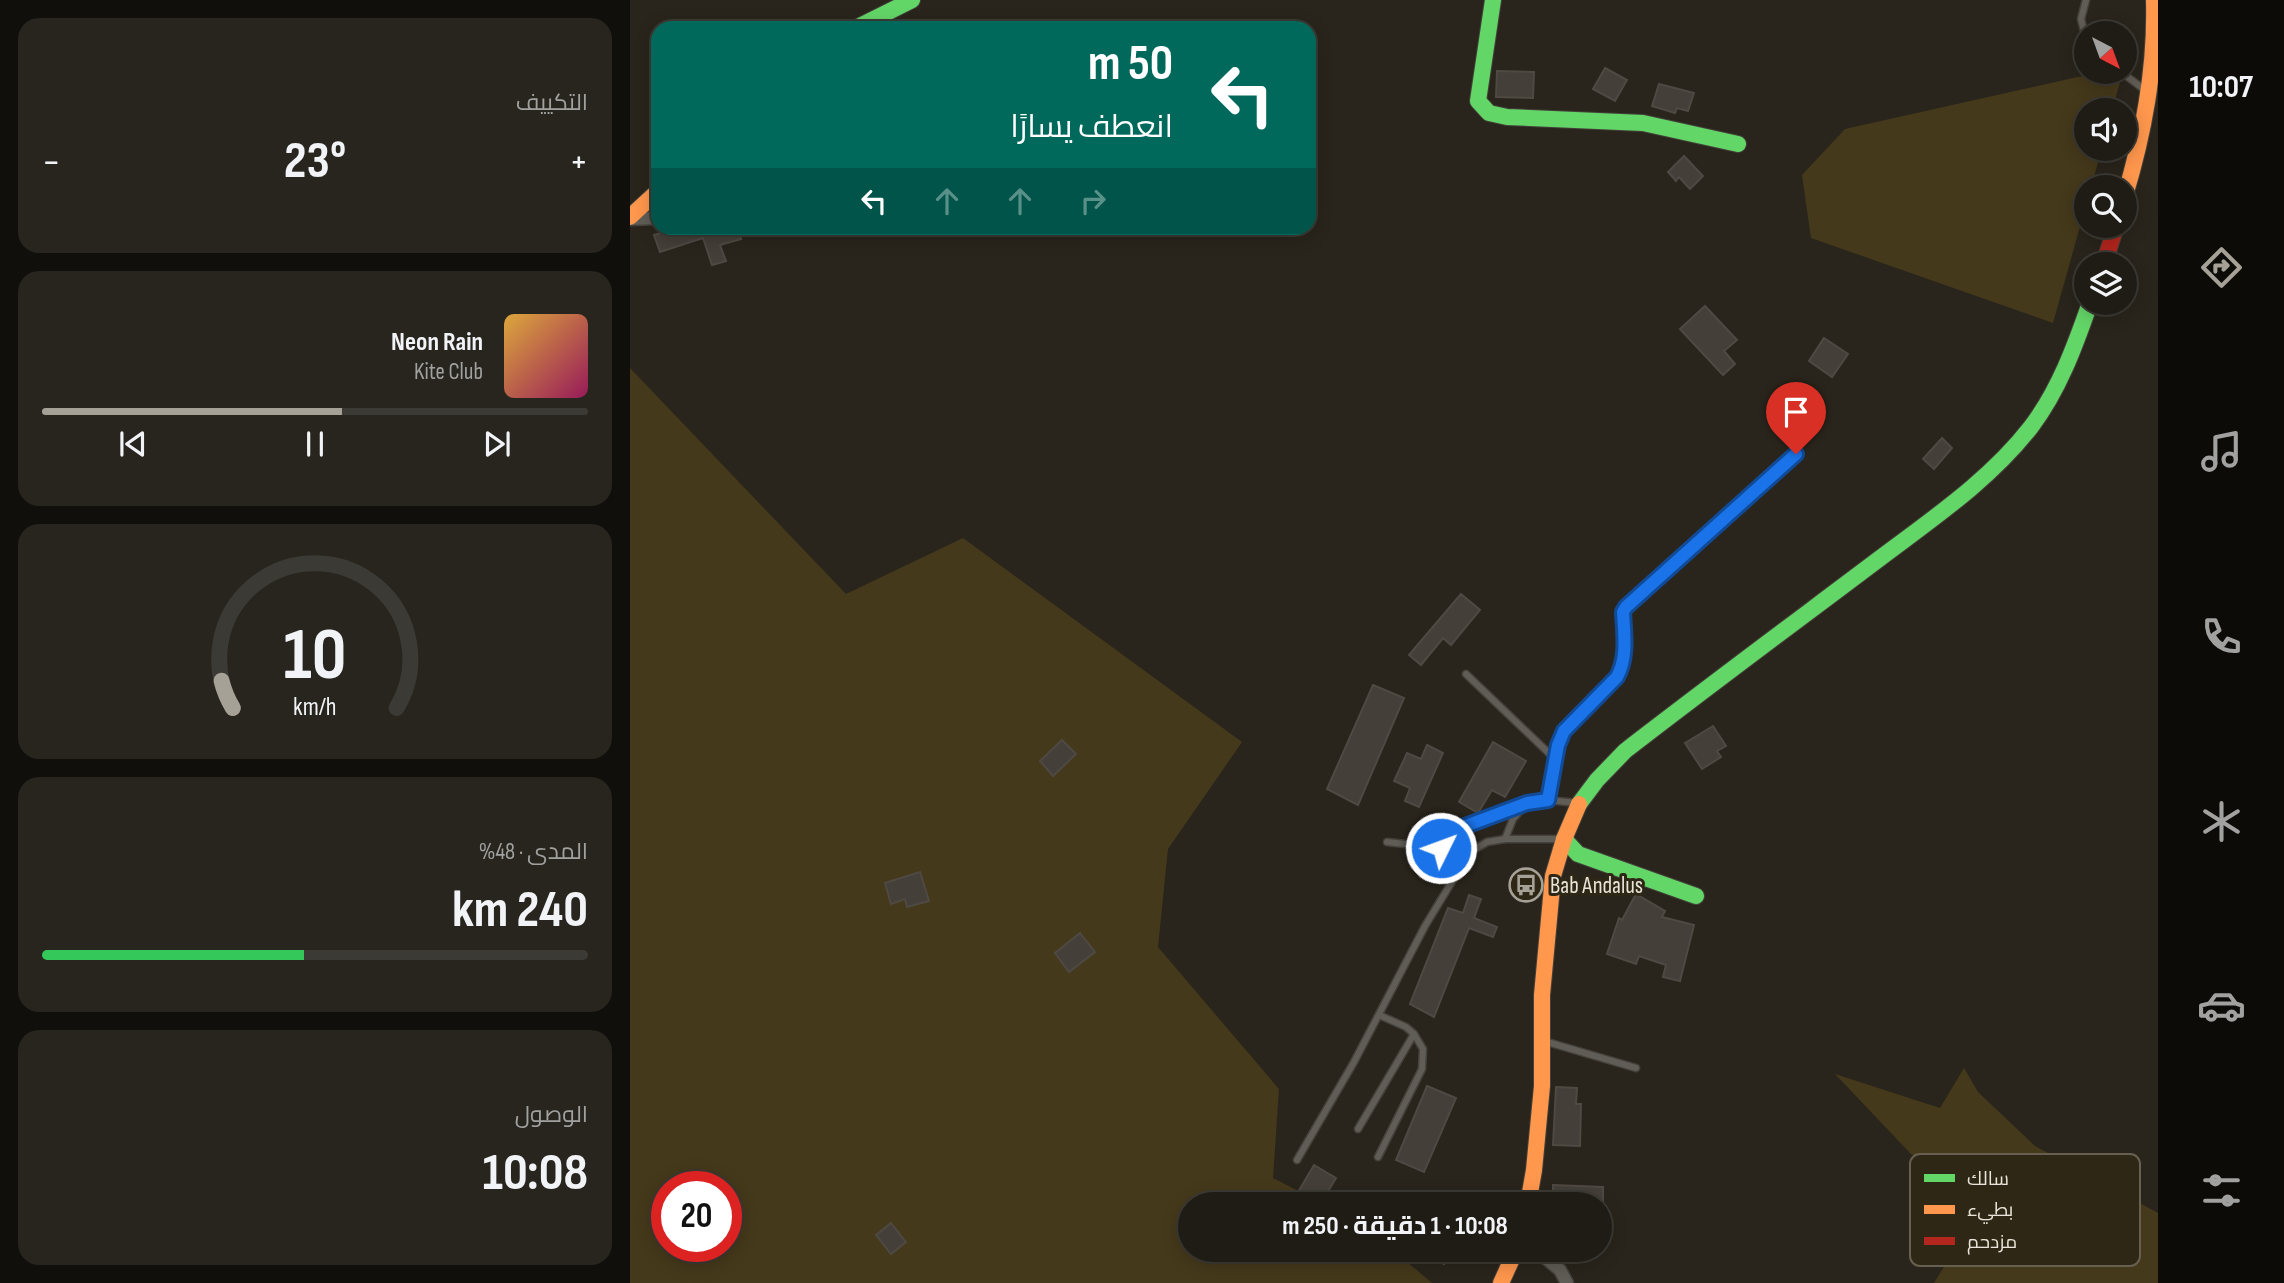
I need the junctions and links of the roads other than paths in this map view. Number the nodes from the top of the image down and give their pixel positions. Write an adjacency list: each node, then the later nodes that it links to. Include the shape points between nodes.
1 (912, 0): 5 (main road)
2 (1493, 0): 9 (main road, via 1478,101 1489,113 1643,123)
3 (2086, 0): 6 (lane)
4 (2154, 0): 8 (main road, via 2158,32)
5 (867, 21)
6 (2082, 21)
7 (2136, 84): 8 (lane)
8 (2152, 96): 10 (main road)
9 (1738, 145)
10 (2132, 175)
11 (651, 198): 12 (main road)
12 (630, 218): 13 (street)
13 (651, 218)
14 (2086, 315): 20 (main road, via 2045,407 1989,471 1625,751)
15 (1796, 454): 17 (lane, via 1626,607 1622,668 1564,731)
16 (1466, 674): 17 (lane)
17 (1555, 759): 18 (lane)
18 (1548, 800): 19 (lane); 20 (lane)
19 (1527, 803): 21 (lane); 22 (lane, via 1513,819)
20 (1579, 803): 23 (main road)
21 (1451, 835): 24 (lane, via 1441,848); 25 (lane)
22 (1505, 839): 23 (lane); 25 (lane)
23 (1564, 839): 26 (main road, via 1585,858); 29 (main road, via 1553,876)
24 (1387, 842)
25 (1469, 852): 27 (lane)
26 (1696, 896)
27 (1379, 1015): 28 (lane); 33 (lane)
28 (1414, 1034): 31 (lane); 32 (lane, via 1423,1049 1422,1069)
29 (1542, 1040): 30 (lane); 34 (main road, via 1542,1086)
30 (1636, 1069)
31 (1358, 1129)
32 (1378, 1157)
33 (1297, 1160)
34 (1530, 1192)
35 (1511, 1262): 37 (main road)
36 (1550, 1262): 38 (street)
37 (1501, 1283)
38 (1567, 1283)

